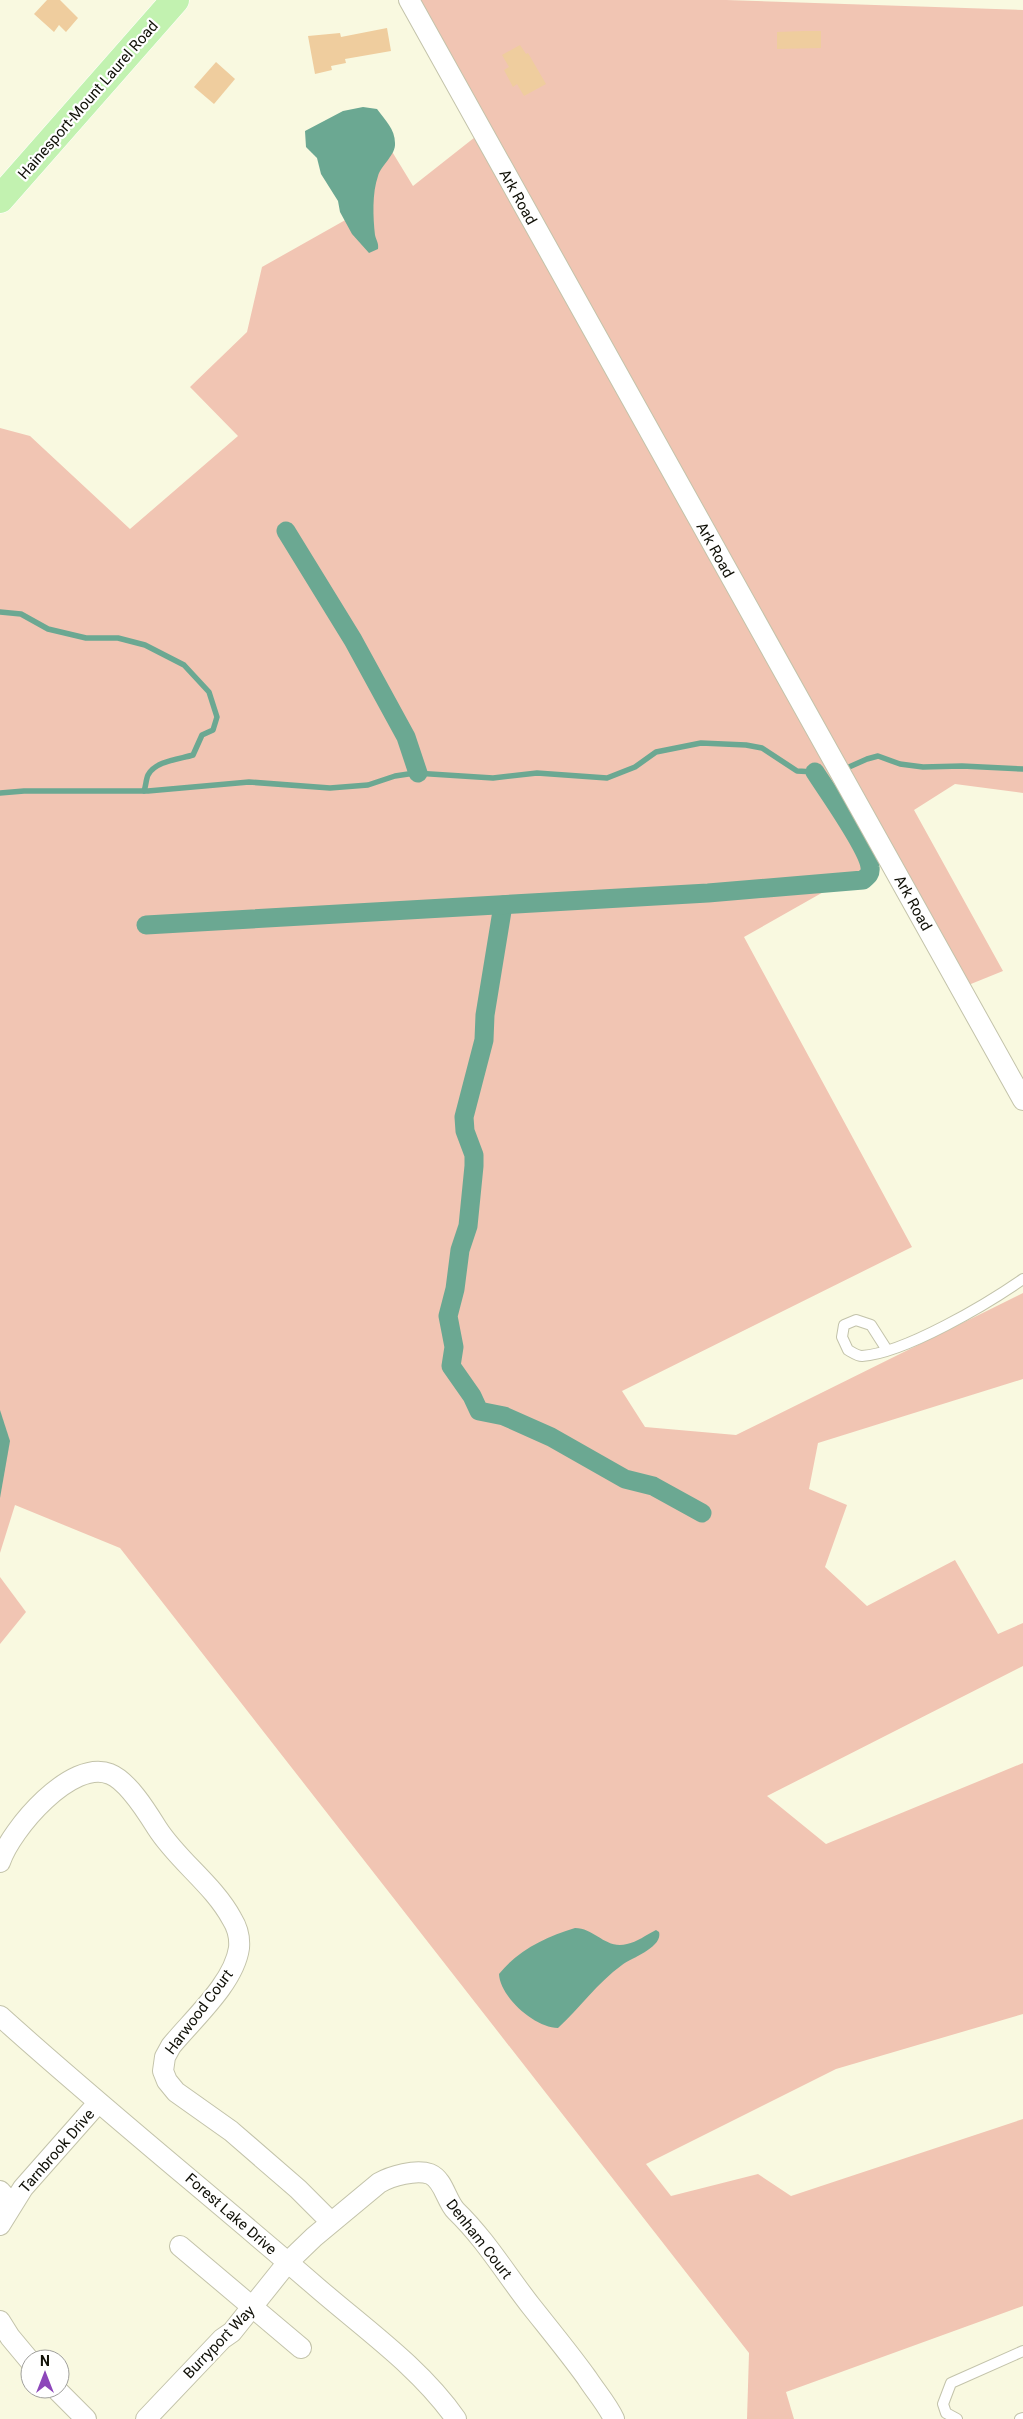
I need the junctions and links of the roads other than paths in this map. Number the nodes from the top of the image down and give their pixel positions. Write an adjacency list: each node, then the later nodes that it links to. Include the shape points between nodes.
1 (175, 0): 3 (main road, Hainesport-Mount Laurel Road)
2 (409, 0): 4 (street, Ark Road)
3 (0, 199)
4 (1023, 1100)
5 (1023, 1279): 6 (lane, via 992,1301 913,1341)
6 (887, 1350): 6 (lane, via 860,1356 848,1350 842,1337 844,1325 856,1320 871,1325)
7 (0, 1862): 11 (street, Harwood Court, via 8,1842 25,1818 75,1778 87,1772 100,1772 121,1781 167,1843 222,1904 238,1931 236,1961 229,1975 170,2046 163,2070 167,2081 176,2092 231,2131)
8 (0, 2016): 9 (street, Forest Lake Drive)
9 (98, 2103): 10 (street, Tarnbrook Drive, via 23,2188); 14 (street, Forest Lake Drive)
10 (6, 2198): 12 (street, Tarnbrook Drive)
11 (331, 2222): 14 (street, Denham Court); 24 (street, Denham Court, via 390,2177 430,2174 439,2181 455,2210 486,2242 503,2269 562,2343)
12 (0, 2224)
13 (180, 2246): 15 (street)
14 (288, 2262): 15 (street, Burryport Way); 23 (street, Forest Lake Drive, via 414,2371)
15 (253, 2308): 17 (street); 22 (street, Burryport Way)
16 (0, 2321): 18 (street)
17 (301, 2348)
18 (20, 2349)
19 (1023, 2350): 25 (lane, via 952,2383 943,2404 946,2413)
20 (66, 2399): 21 (street)
21 (86, 2419)
22 (146, 2419)
23 (456, 2419)
24 (614, 2419)
25 (957, 2419)

